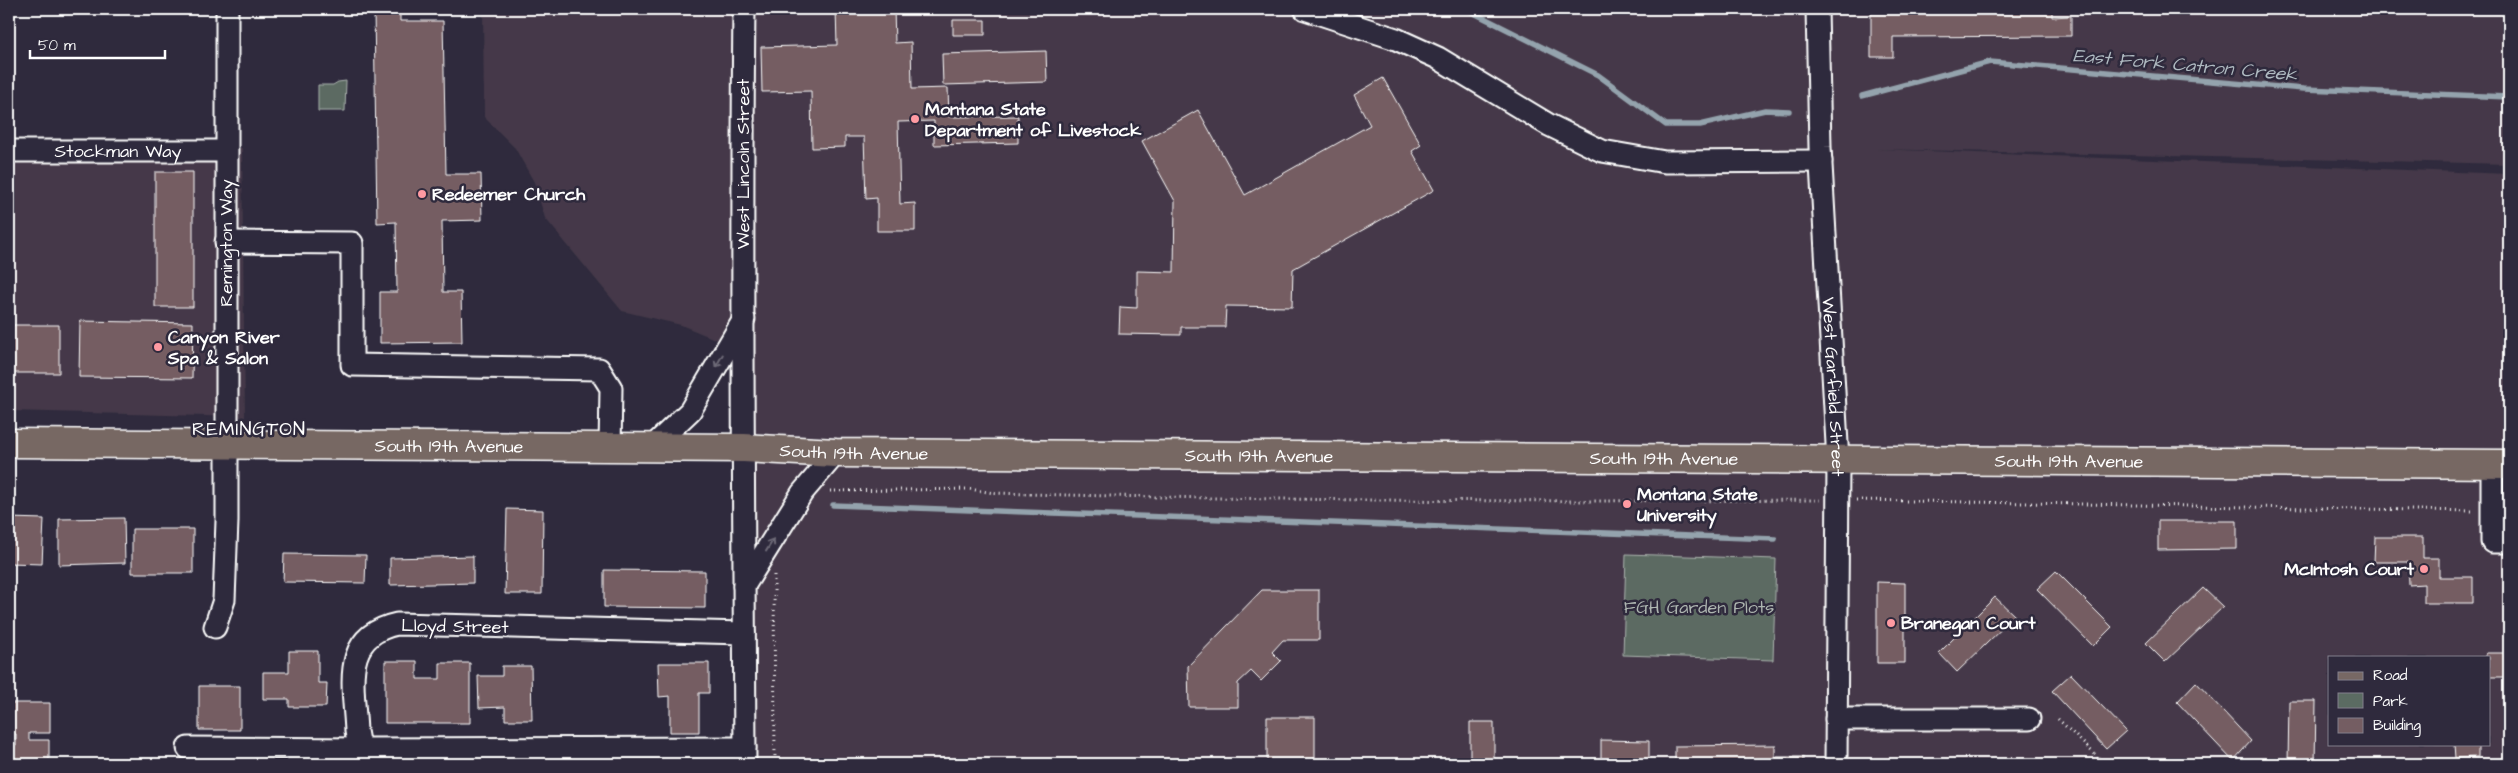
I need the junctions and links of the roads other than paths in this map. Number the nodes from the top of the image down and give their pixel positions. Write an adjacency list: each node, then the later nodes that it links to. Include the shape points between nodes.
1 (227, 9): 6 (street, Remington Way)
2 (744, 9): 9 (street, West Lincoln Street)
3 (1305, 9): 7 (street, via 1396,39 1438,58 1549,125 1602,151 1665,162)
4 (1817, 9): 7 (street, West Garfield Street)
5 (9, 151): 6 (street, Stockman Way)
6 (226, 151): 8 (street, Remington Way)
7 (1821, 161): 16 (street, West Garfield Street)
8 (226, 242): 11 (street, Remington Way); 12 (street, via 352,243 352,365 599,369 611,388)
9 (744, 318): 13 (street, one-way to 13, via 690,411); 14 (street, West Lincoln Street)
10 (9, 443): 11 (main road, South 19th Avenue)
11 (227, 444): 12 (main road, South 19th Avenue); 20 (street, Remington Way, via 224,600)
12 (610, 447): 13 (main road, South 19th Avenue)
13 (652, 448): 14 (main road, South 19th Avenue)
14 (744, 448): 15 (main road, South 19th Avenue); 19 (street, West Lincoln Street)
15 (836, 453): 16 (main road, South 19th Avenue); 19 (street, one-way to 15, via 802,493)
16 (1838, 461): 17 (main road, South 19th Avenue); 22 (street, West Garfield Street)
17 (2500, 464): 18 (street, via 2492,511 2492,542)
18 (2509, 542)
19 (744, 586): 21 (street, West Lincoln Street)
20 (215, 626)
21 (744, 634): 25 (street, Lloyd Street, via 398,624 381,627 357,651 354,664 356,731 358,742); 26 (street, West Lincoln Street)
22 (1836, 719): 23 (street); 27 (street, West Garfield Street)
23 (2029, 719)
24 (188, 748): 25 (street)
25 (364, 749): 26 (street)
26 (745, 756)
27 (1836, 764)

